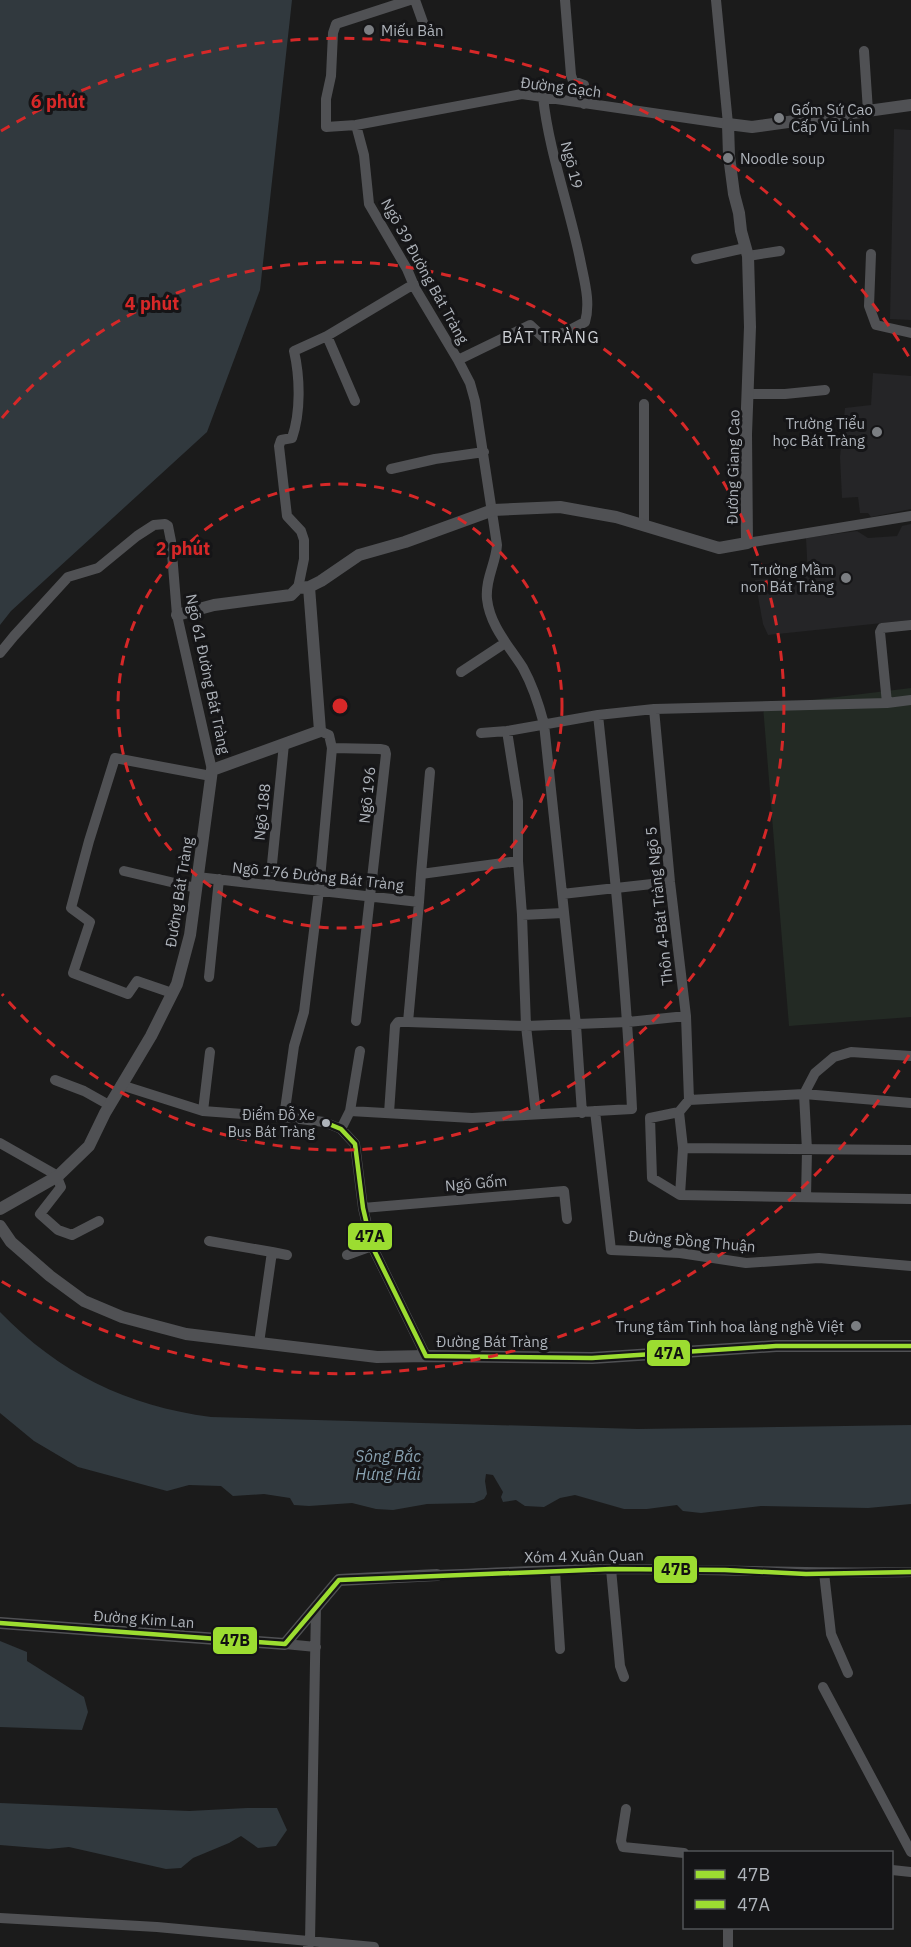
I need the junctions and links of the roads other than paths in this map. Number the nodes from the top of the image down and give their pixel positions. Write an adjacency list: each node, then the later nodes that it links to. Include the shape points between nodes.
1 (410, 0): 12 (street, Đường Gạch, via 336,24 326,127)
2 (415, 0): 5 (street)
3 (565, 0): 8 (street, via 570,75 573,81 584,85)
4 (716, 0): 11 (street)
5 (425, 28)
6 (864, 51): 10 (street)
7 (543, 97): 8 (street, Đường Gạch); 12 (street, Đường Gạch, via 522,94); 20 (street, Ngõ 19, via 545,121 576,240 589,309 585,322 545,339 530,325)
8 (584, 104): 11 (street, Đường Gạch)
9 (911, 105): 10 (street)
10 (868, 111): 11 (street, via 752,127)
11 (728, 124): 14 (street, Đường Giang Cao, via 734,194)
12 (356, 125): 17 (street, Ngõ 39 Đường Bát Tràng, via 364,155 369,204)
13 (780, 251): 14 (street)
14 (747, 252): 16 (street); 22 (street, Đường Giang Cao)
15 (871, 254): 18 (street, via 869,306 876,325)
16 (696, 259)
17 (414, 284): 19 (street); 20 (street, Ngõ 39 Đường Bát Tràng)
18 (911, 333)
19 (327, 336): 23 (street); 31 (street, via 294,351 298,384 295,428 292,438 279,444 287,516 304,540)
20 (458, 360): 25 (street, Ngõ 39 Đường Bát Tràng, via 470,383)
21 (825, 390): 22 (street)
22 (749, 394): 30 (street, Đường Giang Cao)
23 (355, 400)
24 (644, 404): 29 (street)
25 (484, 452): 26 (street); 27 (street, Ngõ 39 Đường Bát Tràng)
26 (391, 469)
27 (493, 510): 29 (street, Đường Giang Cao, via 560,507); 31 (street, Đường Giang Cao, via 359,555); 34 (street, Ngõ 39 Đường Bát Tràng, via 497,556 488,579 487,598)
28 (911, 516): 30 (street)
29 (644, 526): 30 (street, Đường Giang Cao, via 718,548)
30 (747, 543)
31 (304, 587): 32 (street, Đường Giang Cao, via 291,595 214,605); 42 (street)
32 (177, 615): 35 (street, Ngõ 61 Đường Bát Tràng, via 171,541 168,526 161,523 137,536 98,568 68,578); 48 (street, Ngõ 61 Đường Bát Tràng)
33 (911, 625): 38 (street, via 882,628 880,632)
34 (505, 643): 36 (street); 41 (street, Ngõ 39 Đường Bát Tràng, via 535,693)
35 (0, 653)
36 (461, 672)
37 (911, 700): 38 (street)
38 (887, 703): 39 (street)
39 (654, 709): 40 (street); 54 (street, Thôn 4-Bát Tràng Ngõ 5)
40 (598, 715): 41 (street); 56 (street)
41 (544, 724): 43 (street); 58 (street, Ngõ 39 Đường Bát Tràng)
42 (321, 731): 45 (street); 46 (street, via 329,735)
43 (507, 731): 44 (street); 49 (street, via 518,801)
44 (481, 733)
45 (284, 744): 48 (street); 55 (street, Ngõ 188)
46 (332, 748): 57 (street); 59 (street, Ngõ 196, via 386,752)
47 (430, 772): 51 (street)
48 (212, 773): 53 (street, Đường Bát Tràng); 64 (street, via 115,758 71,908 90,922 73,973 128,994 137,981)
49 (518, 861): 51 (street, Ngõ 176 Đường Bát Tràng); 62 (street)
50 (124, 871): 53 (street, Ngõ 176 Đường Bát Tràng)
51 (421, 874): 60 (street, Ngõ 176 Đường Bát Tràng)
52 (219, 879): 53 (street, Ngõ 176 Đường Bát Tràng); 55 (street, Ngõ 176 Đường Bát Tràng); 63 (street)
53 (196, 882): 64 (street, Đường Bát Tràng, via 190,935)
54 (670, 882): 56 (street); 65 (street, Thôn 4-Bát Tràng Ngõ 5)
55 (270, 884): 57 (street, Ngõ 176 Đường Bát Tràng)
56 (617, 888): 58 (street); 68 (street)
57 (319, 890): 59 (street, Ngõ 176 Đường Bát Tràng); 88 (street, via 304,1012 294,1046)
58 (562, 894): 61 (street, Ngõ 39 Đường Bát Tràng)
59 (372, 897): 60 (street, Ngõ 176 Đường Bát Tràng); 66 (street)
60 (419, 902): 67 (street)
61 (563, 913): 62 (street); 69 (street, Ngõ 39 Đường Bát Tràng)
62 (522, 915): 70 (street)
63 (209, 976)
64 (172, 993): 75 (street, Đường Bát Tràng)
65 (686, 1016): 68 (street); 77 (street, Thôn 4-Bát Tràng Ngõ 5)
66 (356, 1021)
67 (408, 1022): 70 (street); 85 (street, via 395,1026)
68 (628, 1022): 69 (street); 80 (street)
69 (576, 1025): 70 (street); 86 (street, Ngõ 39 Đường Bát Tràng)
70 (526, 1026): 87 (street)
71 (360, 1051): 82 (street)
72 (210, 1052): 81 (street)
73 (911, 1056): 76 (street, via 840,1055 815,1073)
74 (55, 1080): 79 (street)
75 (121, 1085): 79 (street, Đường Bát Tràng); 81 (street)
76 (804, 1094): 77 (street); 78 (street); 93 (street)
77 (689, 1100): 84 (street)
78 (911, 1103)
79 (109, 1105): 95 (street, Đường Bát Tràng, via 89,1146)
80 (632, 1109): 83 (street); 89 (street)
81 (204, 1111): 88 (street)
82 (350, 1111): 85 (street); 90 (street)
83 (595, 1111): 86 (street); 109 (street, Đường Đồng Thuận, via 611,1250 680,1253 746,1263 819,1258)
84 (679, 1112): 89 (street); 92 (street)
85 (389, 1113): 87 (street, via 472,1118)
86 (582, 1113): 87 (street)
87 (536, 1114)
88 (284, 1117): 90 (street, via 324,1122)
89 (650, 1118): 96 (street, via 652,1178)
90 (341, 1129): 99 (street, via 355,1144)
91 (0, 1143): 95 (street)
92 (683, 1148): 93 (street); 96 (street)
93 (807, 1150): 94 (street); 97 (street)
94 (911, 1150)
95 (57, 1176): 100 (street, Đường Bát Tràng); 102 (street, via 61,1187 40,1214 58,1230 72,1235)
96 (680, 1194): 97 (street)
97 (806, 1197): 98 (street)
98 (911, 1199)
99 (363, 1208): 101 (street, Ngõ Gốm, via 564,1191); 105 (street)
100 (0, 1209)
101 (567, 1219)
102 (99, 1221)
103 (0, 1226): 110 (street, Đường Bát Tràng, via 10,1242 84,1301 122,1317 186,1334)
104 (209, 1241): 106 (street)
105 (372, 1246): 108 (street); 112 (street)
106 (272, 1252): 107 (street); 110 (street)
107 (286, 1255)
108 (348, 1255)
109 (911, 1266)
110 (259, 1343): 112 (street, Đường Bát Tràng, via 378,1357)
111 (911, 1346): 112 (street, Đường Bát Tràng, via 776,1346 592,1358)
112 (426, 1356)
113 (611, 1569): 114 (street, Xóm 4 Xuân Quan); 116 (street, Xóm 4 Xuân Quan); 124 (street)
114 (555, 1571): 117 (street, Xóm 4 Xuân Quan); 122 (street)
115 (911, 1572): 116 (street, Xóm 4 Xuân Quan)
116 (824, 1574): 123 (street, via 831,1634)
117 (437, 1575): 118 (street, via 339,1580)
118 (316, 1607): 120 (street); 121 (street)
119 (0, 1623): 120 (street, Đường Kim Lan)
120 (285, 1644): 121 (street)
121 (316, 1647): 133 (street)
122 (560, 1649)
123 (848, 1673)
124 (624, 1677)
125 (823, 1687): 128 (street)
126 (626, 1809): 127 (street, via 623,1847)
127 (683, 1852)
128 (911, 1852)
129 (893, 1870): 130 (street)
130 (911, 1872)
131 (0, 1918): 133 (street, via 271,1936)
132 (728, 1929): 135 (street)
133 (309, 1944): 134 (street)
134 (374, 1947)
135 (728, 1947)

